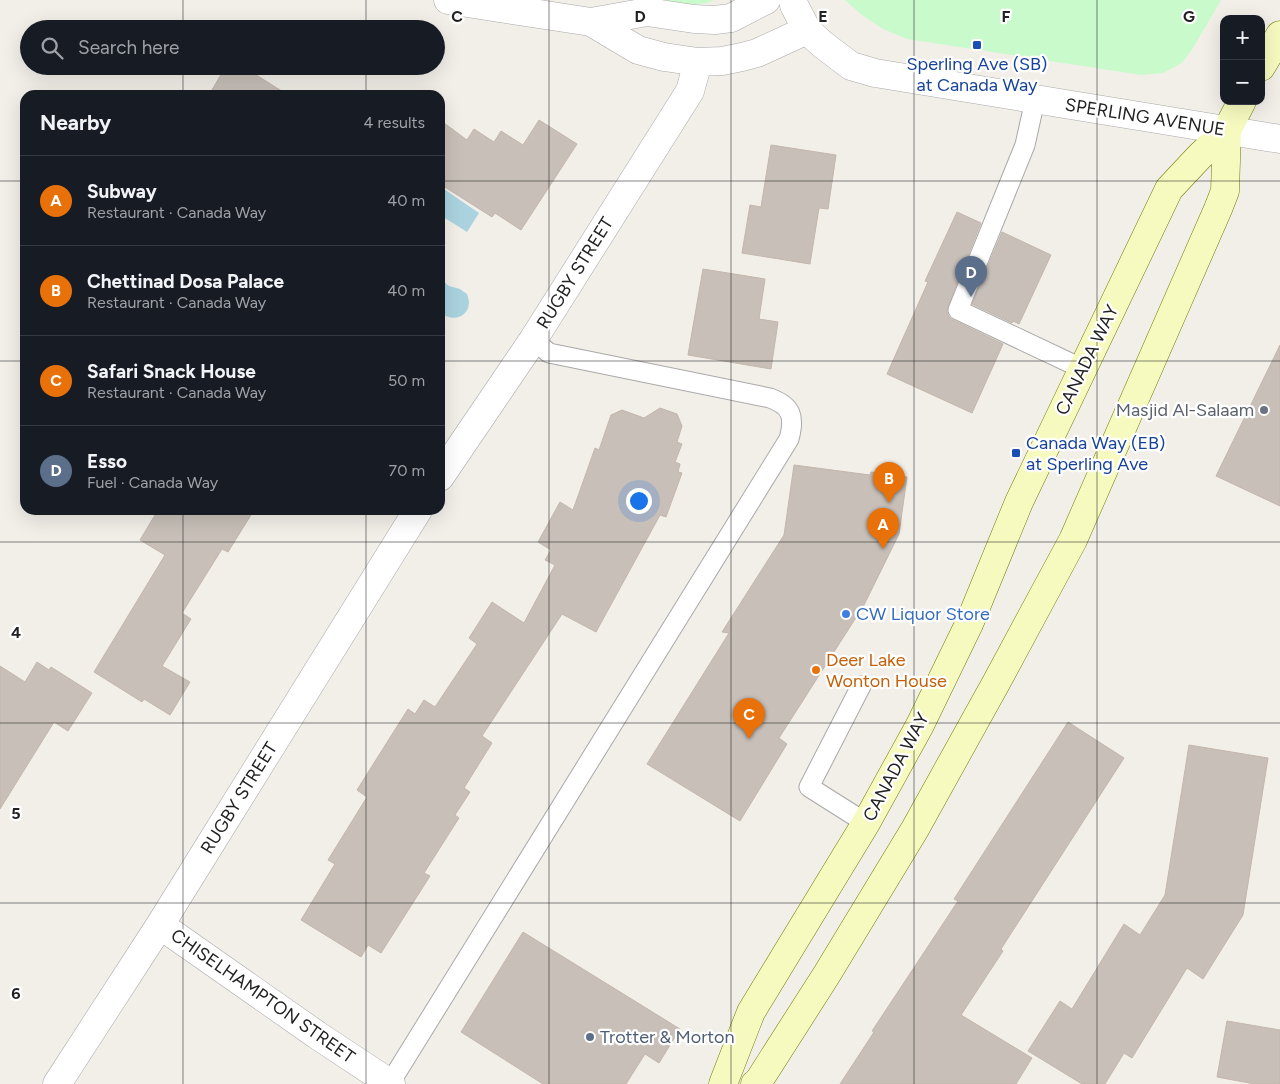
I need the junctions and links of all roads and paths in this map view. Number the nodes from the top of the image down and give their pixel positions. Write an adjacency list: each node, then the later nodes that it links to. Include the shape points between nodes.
1 (448, 0): 4 (street)
2 (766, 0): 4 (street, via 731,18 694,19 647,12)
3 (793, 0): 5 (street, SPERLING AVENUE)
4 (592, 22): 8 (street, via 638,50)
5 (808, 30): 8 (street, via 756,53 722,61); 9 (street, SPERLING AVENUE, via 851,66 875,74)
6 (1280, 35): 7 (main road)
7 (1265, 60)
8 (698, 62): 13 (street, RUGBY STREET, via 690,91)
9 (1035, 100): 11 (street, SPERLING AVENUE); 14 (lane, via 1026,145 958,310)
10 (1240, 105): 11 (main road, CANADA WAY)
11 (1227, 130): 12 (street, SPERLING AVENUE); 14 (main road, CANADA WAY, via 1169,189); 23 (main road, CANADA WAY, via 1225,191 1073,540 915,829)
12 (1280, 139)
13 (533, 340): 15 (street, RUGBY STREET); 21 (lane, via 549,353 770,398 788,409 791,432)
14 (1083, 369): 18 (main road, CANADA WAY, via 1019,502 969,624 920,725)
15 (445, 470)
16 (415, 515): 19 (street, RUGBY STREET)
17 (862, 686): 18 (lane, via 809,788)
18 (866, 823): 22 (main road, CANADA WAY, via 751,1012)
19 (160, 925): 20 (street, RUGBY STREET); 21 (street, CHISELHAMPTON STREET)
20 (57, 1084)
21 (390, 1084)
22 (723, 1084)
23 (755, 1084)

